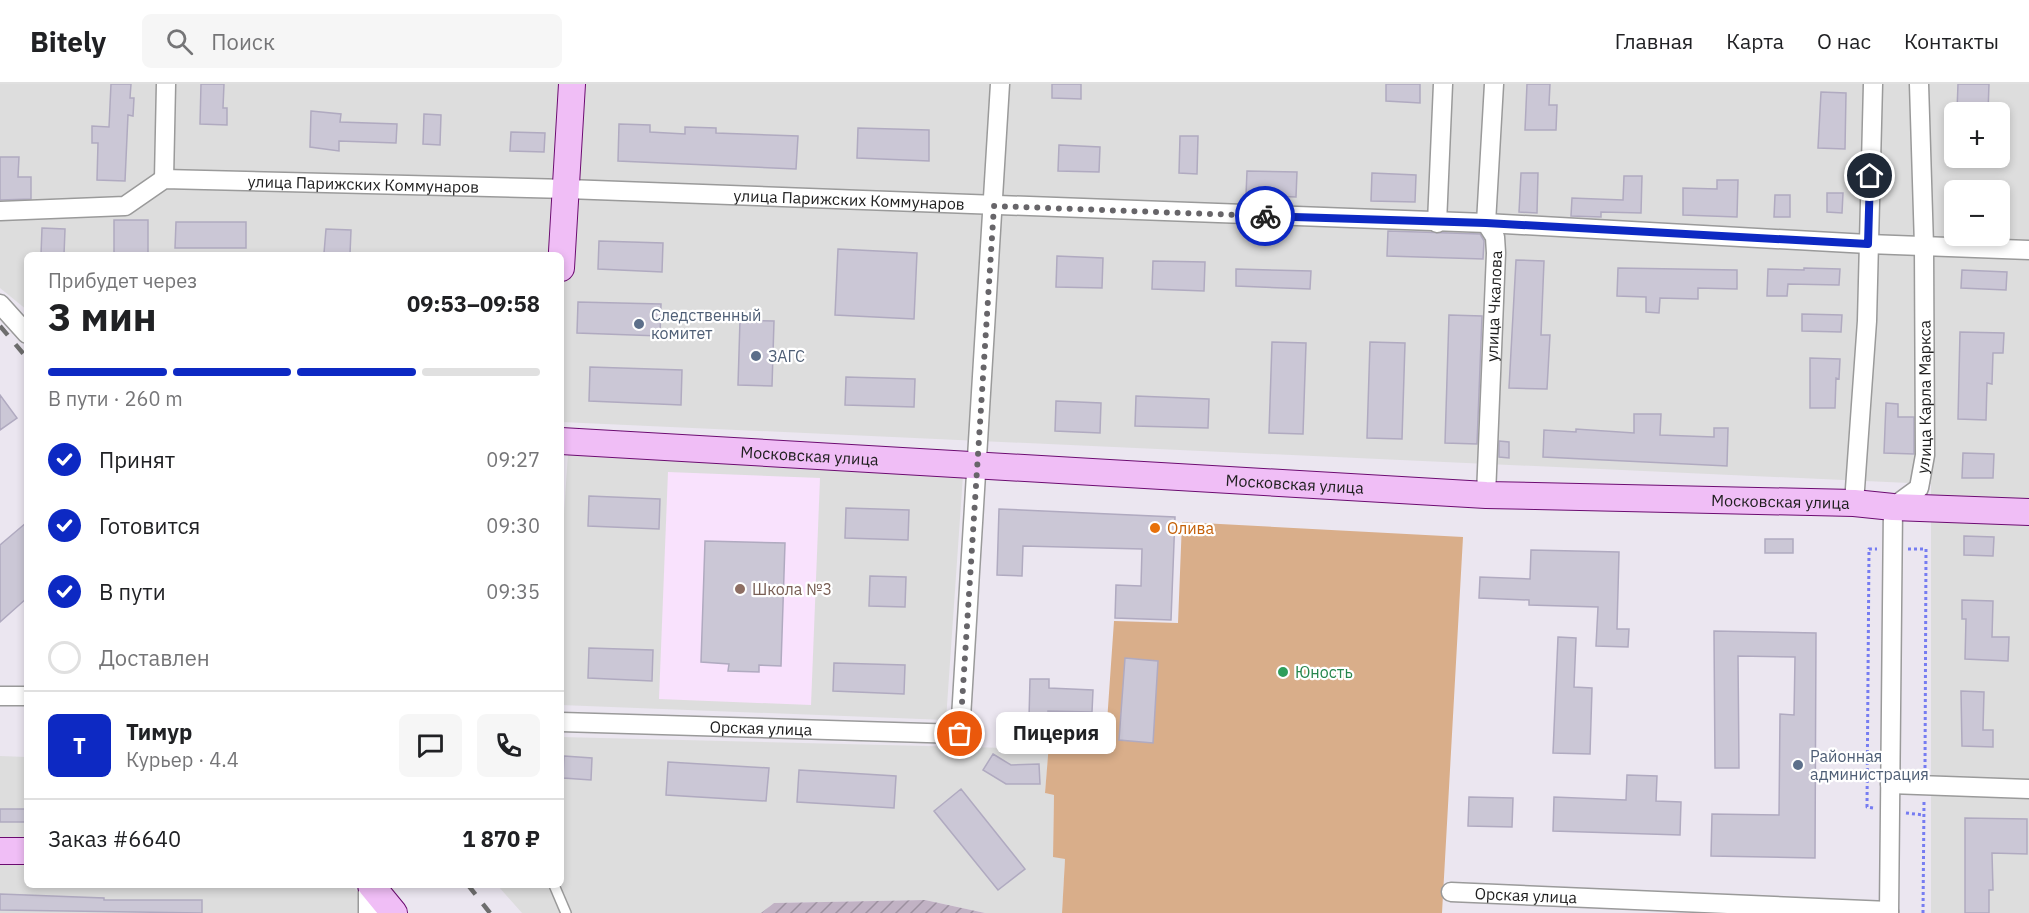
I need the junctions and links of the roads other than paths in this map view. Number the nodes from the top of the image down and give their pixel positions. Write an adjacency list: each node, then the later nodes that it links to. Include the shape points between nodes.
1 (166, 84): 8 (street)
2 (572, 84): 9 (street)
3 (1000, 84): 10 (street)
4 (1443, 84): 12 (street)
5 (1494, 84): 13 (street, улица Чкалова)
6 (1873, 84): 14 (street)
7 (1919, 84): 15 (street, улица Карла Маркса)
8 (164, 179): 9 (street, улица Парижских Коммунаров); 11 (street, via 125,206)
9 (567, 189): 10 (street, улица Парижских Коммунаров); 17 (street)
10 (994, 206): 12 (street, улица Парижских Коммунаров); 21 (street)
11 (0, 212)
12 (1437, 222): 13 (street, улица Парижских Коммунаров)
13 (1486, 223): 14 (street, улица Парижских Коммунаров); 22 (street, улица Чкалова, via 1495,237 1496,253)
14 (1868, 244): 15 (street, улица Парижских Коммунаров); 23 (street, via 1867,321)
15 (1924, 246): 16 (street, улица Парижских Коммунаров); 24 (street, улица Карла Маркса, via 1925,455 1919,488)
16 (2029, 250)
17 (562, 252)
18 (0, 304): 19 (street)
19 (24, 331)
20 (564, 441): 21 (street, Московская улица)
21 (977, 463): 22 (street, Московская улица); 28 (street, Орская улица, via 960,734)
22 (1486, 495): 23 (street, Московская улица)
23 (1854, 503): 24 (street, Московская улица)
24 (1893, 507): 25 (street, Московская улица); 29 (street)
25 (2029, 512)
26 (0, 696): 27 (street)
27 (24, 696)
28 (564, 722)
29 (1890, 784): 30 (street); 38 (street)
30 (2029, 789)
31 (0, 851): 32 (street)
32 (24, 851)
33 (369, 888): 39 (street)
34 (372, 888): 40 (street)
35 (555, 888): 41 (lane)
36 (1451, 892): 37 (street, Орская улица)
37 (1835, 911): 38 (street, Орская улица)
38 (1889, 912)
39 (368, 913)
40 (394, 913)
41 (566, 913)

